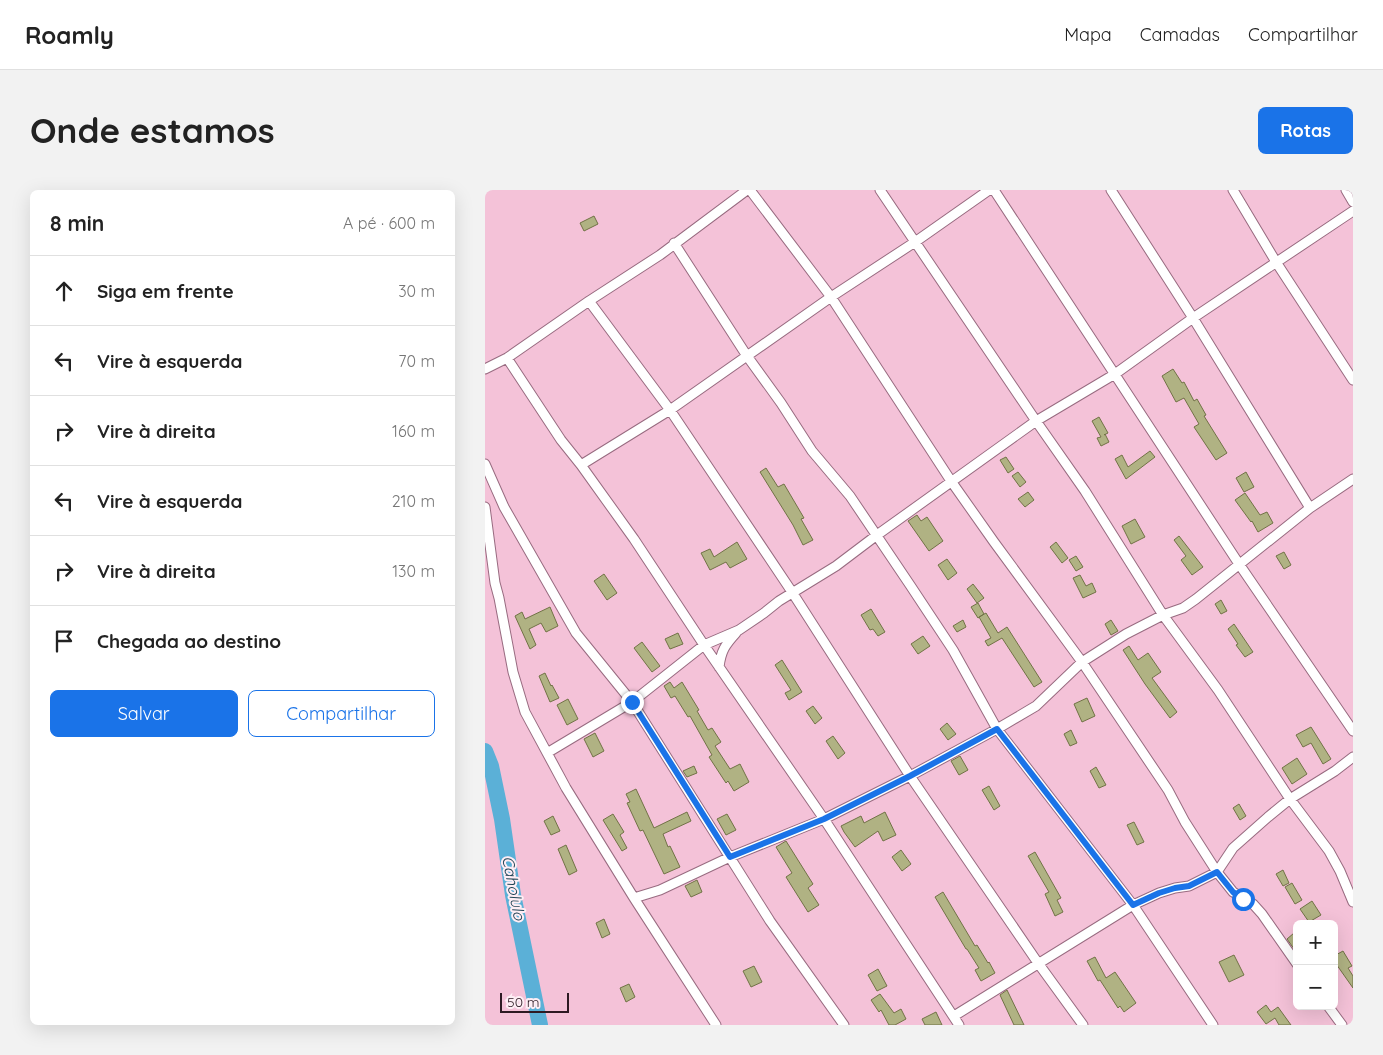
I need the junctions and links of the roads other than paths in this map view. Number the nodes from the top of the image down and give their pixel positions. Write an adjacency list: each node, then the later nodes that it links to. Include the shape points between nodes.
1 (747, 190): 12 (street)
2 (751, 190): 14 (street)
3 (880, 190): 11 (street)
4 (989, 190): 11 (street)
5 (994, 190): 20 (street)
6 (1111, 190): 16 (street)
7 (1233, 190): 13 (street)
8 (1346, 190): 9 (street)
9 (1353, 202)
10 (1353, 212): 13 (street)
11 (915, 242): 14 (street); 23 (street)
12 (674, 243): 15 (street); 17 (street)
13 (1276, 262): 16 (street); 21 (street)
14 (831, 297): 17 (street); 27 (street)
15 (589, 301): 18 (street); 22 (street)
16 (1193, 318): 20 (street); 29 (street)
17 (747, 356): 22 (street); 30 (street, via 812,451)
18 (507, 358): 19 (street); 25 (street)
19 (485, 370)
20 (1115, 374): 23 (street); 31 (street)
21 (1353, 380)
22 (671, 410): 25 (street); 32 (street)
23 (1036, 422): 27 (street); 33 (street, via 1085,490)
24 (485, 464): 38 (street, via 504,507 576,633)
25 (581, 465): 35 (street)
26 (1353, 479): 29 (street)
27 (951, 481): 30 (street); 36 (street)
28 (485, 507): 41 (street, via 495,583 513,672 525,712)
29 (1310, 508): 31 (street)
30 (877, 534): 32 (street, via 836,566); 39 (street, via 953,650)
31 (1239, 564): 33 (street, via 1183,608); 40 (street)
32 (792, 592): 34 (street); 43 (street)
33 (1163, 615): 36 (street); 44 (street)
34 (739, 630): 35 (street); 37 (street, via 723,650)
35 (704, 645): 37 (street); 38 (street)
36 (1082, 662): 39 (street, via 1036,706); 47 (street, via 1168,790)
37 (719, 668): 45 (street)
38 (632, 702): 41 (street); 46 (street)
39 (997, 729): 43 (street); 50 (street)
40 (1353, 731)
41 (547, 753): 48 (street)
42 (1353, 757): 44 (street)
43 (910, 776): 45 (street); 52 (street)
44 (1291, 799): 47 (street, via 1233,848); 49 (street, via 1329,851)
45 (824, 819): 46 (street); 55 (street)
46 (730, 857): 48 (street, via 660,890); 58 (street, via 770,921)
47 (1217, 872): 50 (street, via 1189,886 1159,893); 51 (street, via 1233,892 1253,904 1262,914)
48 (634, 898): 54 (street)
49 (1353, 902)
50 (1133, 905): 52 (street); 61 (street)
51 (1293, 958)
52 (1039, 963): 55 (street); 60 (street)
53 (1331, 1010): 62 (street)
54 (709, 1015): 56 (street); 57 (street)
55 (954, 1016): 59 (street)
56 (706, 1025)
57 (716, 1025)
58 (844, 1025)
59 (959, 1025)
60 (1083, 1025)
61 (1213, 1025)
62 (1342, 1025)

